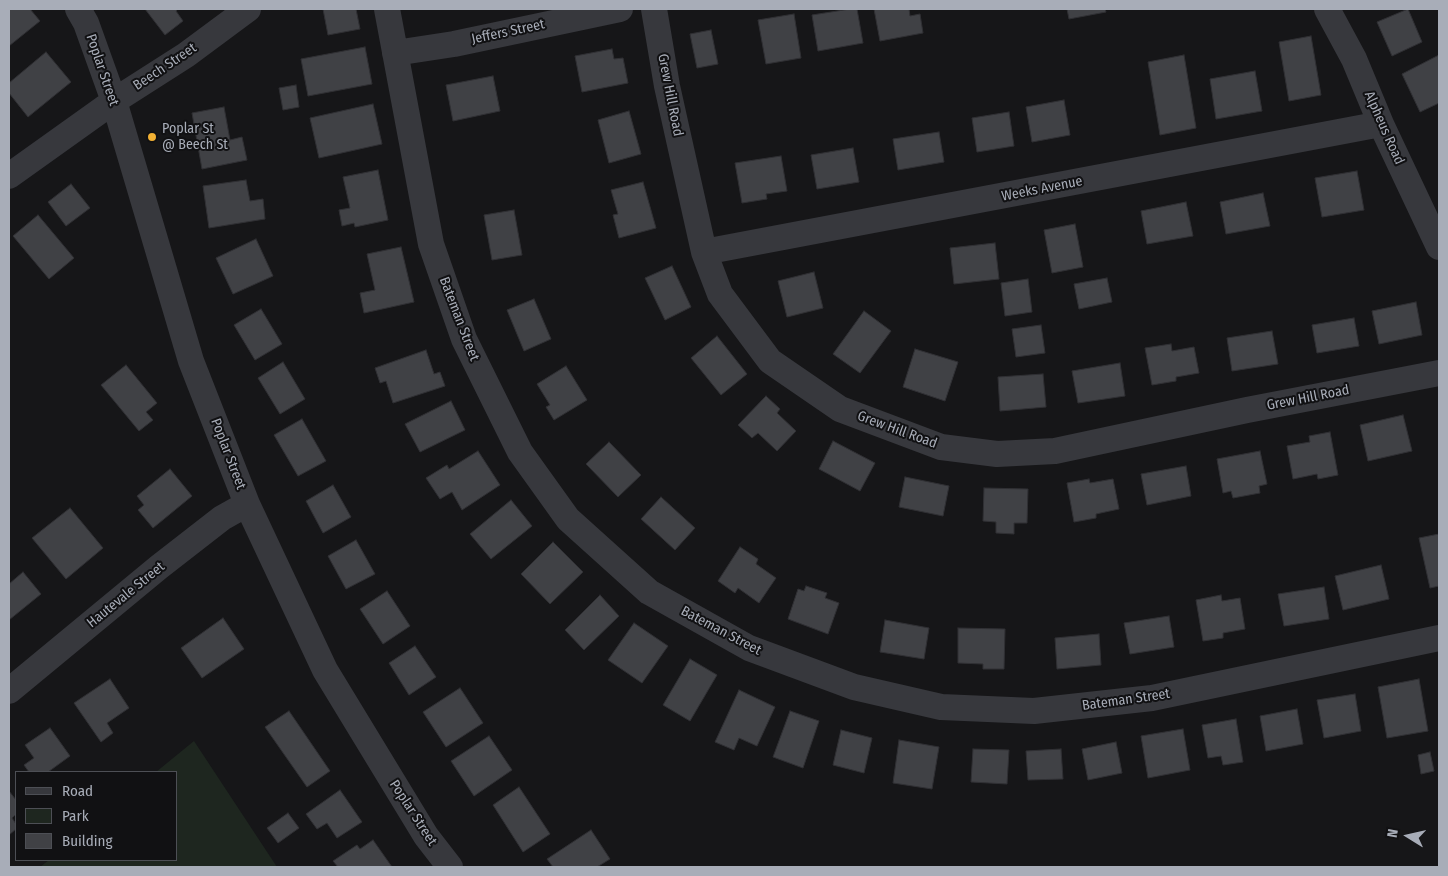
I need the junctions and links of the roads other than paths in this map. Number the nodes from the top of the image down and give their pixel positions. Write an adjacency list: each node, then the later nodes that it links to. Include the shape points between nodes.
1 (78, 9): 8 (street, Poplar Street)
2 (248, 9): 8 (street, Beech Street, via 186,55)
3 (387, 9): 7 (street, Bateman Street)
4 (620, 9): 7 (street, Jeffers Street)
5 (654, 9): 12 (street, Grew Hill Road, via 667,86)
6 (1327, 9): 9 (street, Alpheus Road, via 1354,59)
7 (395, 53): 15 (street, Bateman Street, via 431,244 464,339 520,452 568,519 649,592 732,639 854,687 941,707 1034,712 1152,698)
8 (114, 101): 10 (street, Beech Street); 14 (street, Poplar Street, via 191,360)
9 (1381, 124): 11 (street, Alpheus Road); 12 (street, Weeks Avenue)
10 (9, 176)
11 (1439, 247)
12 (704, 252): 13 (street, Grew Hill Road, via 720,294 770,361 840,409 941,447 997,454 1054,451)
13 (1439, 373)
14 (247, 504): 16 (street, Hautevale Street, via 222,518 180,551); 17 (street, Poplar Street, via 325,670 426,836)
15 (1439, 638)
16 (9, 691)
17 (450, 867)

